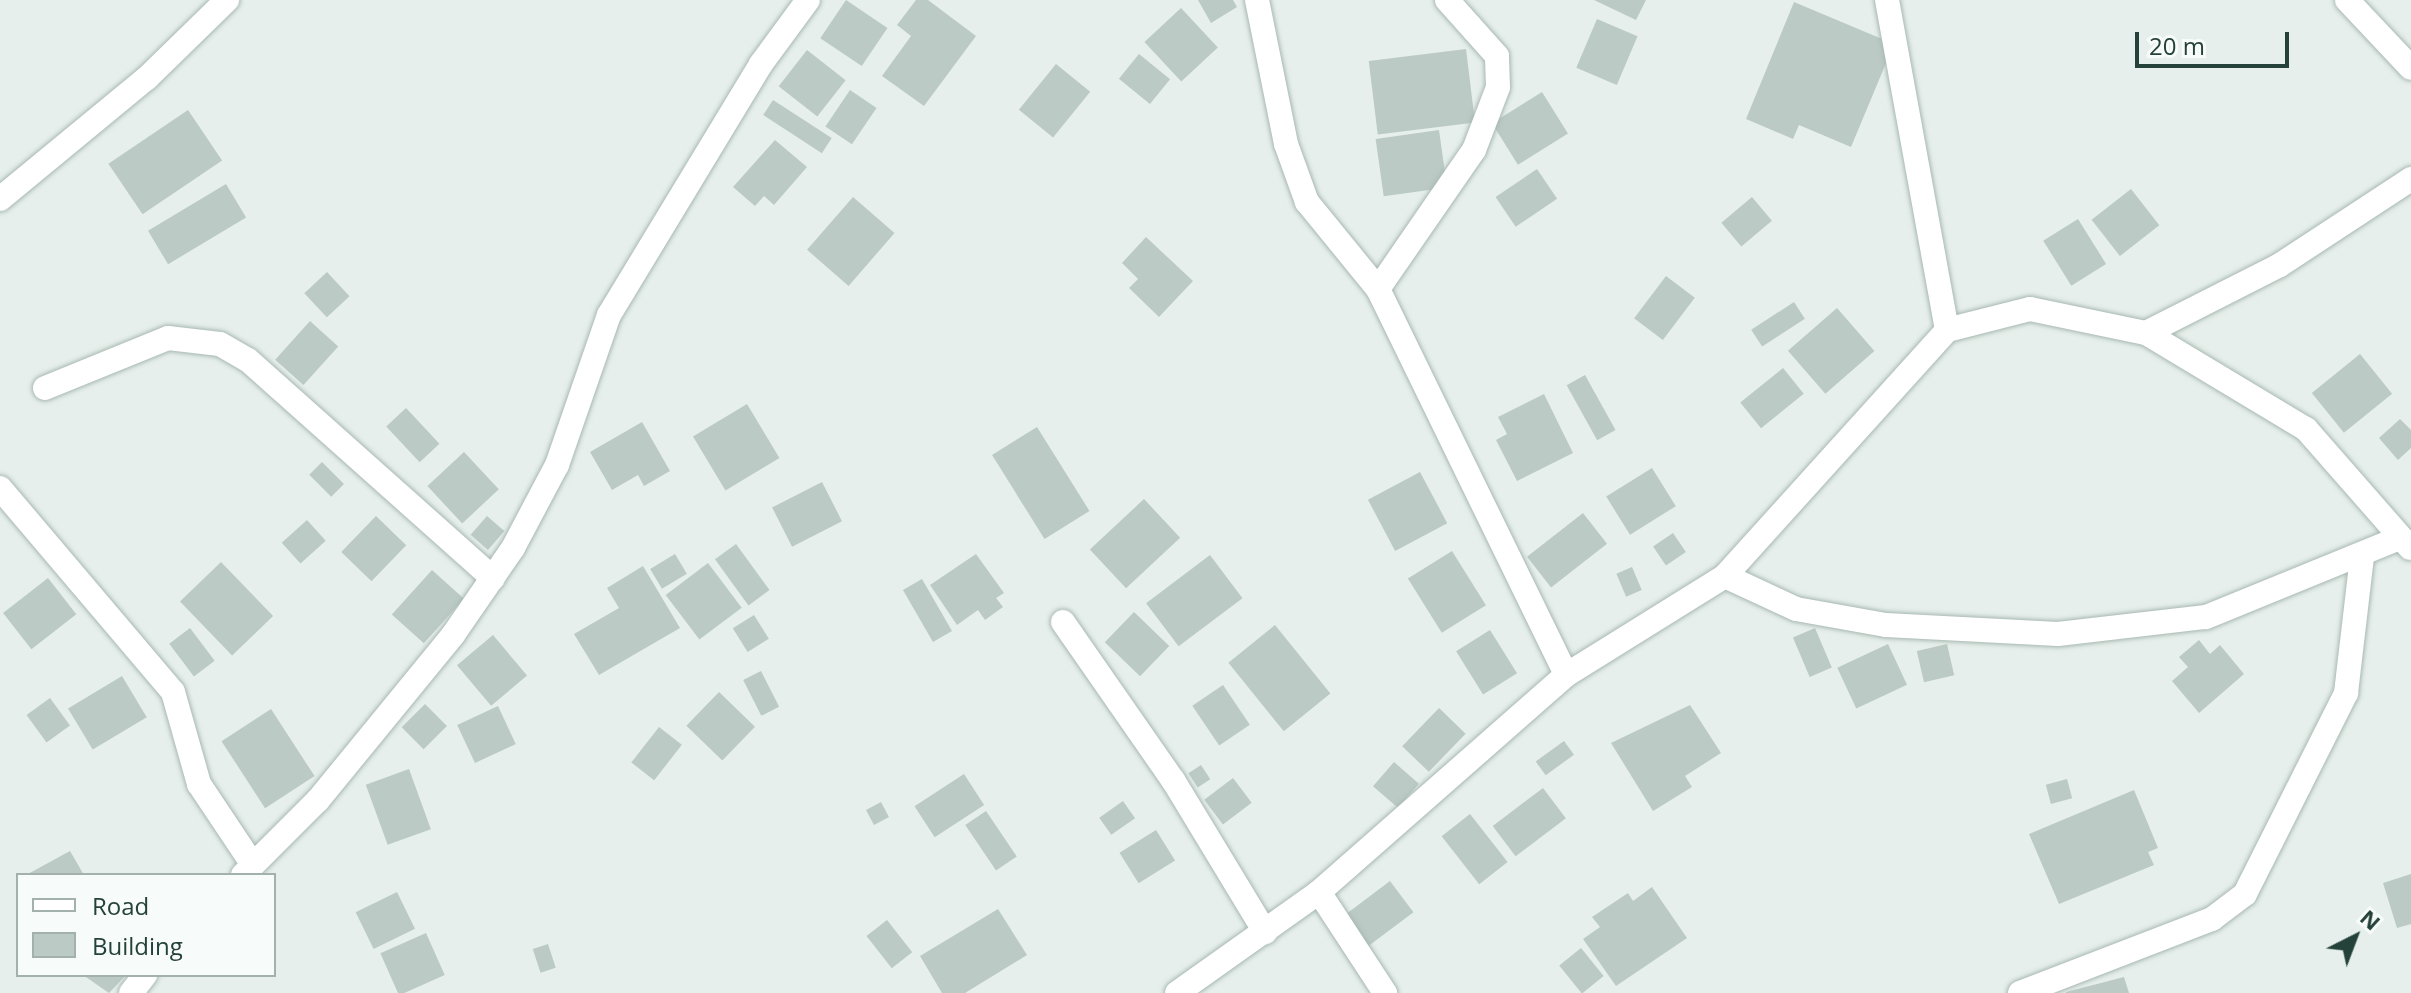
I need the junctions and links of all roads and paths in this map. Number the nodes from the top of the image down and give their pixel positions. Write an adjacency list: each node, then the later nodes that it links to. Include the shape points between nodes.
1 (227, 0): 9 (street, via 147,78)
2 (808, 0): 18 (street, via 761,64 609,315 557,465)
3 (1257, 0): 10 (street, via 1286,144 1307,202)
4 (1447, 0): 10 (street, via 1497,56 1498,87 1474,150)
5 (1887, 0): 11 (street)
6 (2347, 0): 7 (street)
7 (2411, 68)
8 (2411, 179): 12 (street, via 2280,265)
9 (0, 199)
10 (1378, 289): 20 (street)
11 (1947, 330): 12 (street, via 2030,309); 17 (street)
12 (2146, 333): 15 (street, via 2306,429)
13 (45, 388): 18 (street, via 168,338 220,344 248,360)
14 (0, 488): 21 (street, via 173,692 199,784)
15 (2406, 543): 16 (street)
16 (2362, 556): 17 (street, via 2206,617 2058,634 1871,622 1796,609); 28 (street, via 2346,693 2245,894 2212,919)
17 (1725, 576): 20 (street)
18 (493, 578): 21 (street, via 318,800)
19 (1063, 622): 23 (street, via 1173,780)
20 (1566, 675): 22 (street)
21 (248, 870)
22 (1319, 892): 23 (street); 27 (street)
23 (1265, 932): 25 (street)
24 (143, 977): 26 (street)
25 (1192, 990)
26 (131, 993)
27 (1385, 993)
28 (2020, 993)

